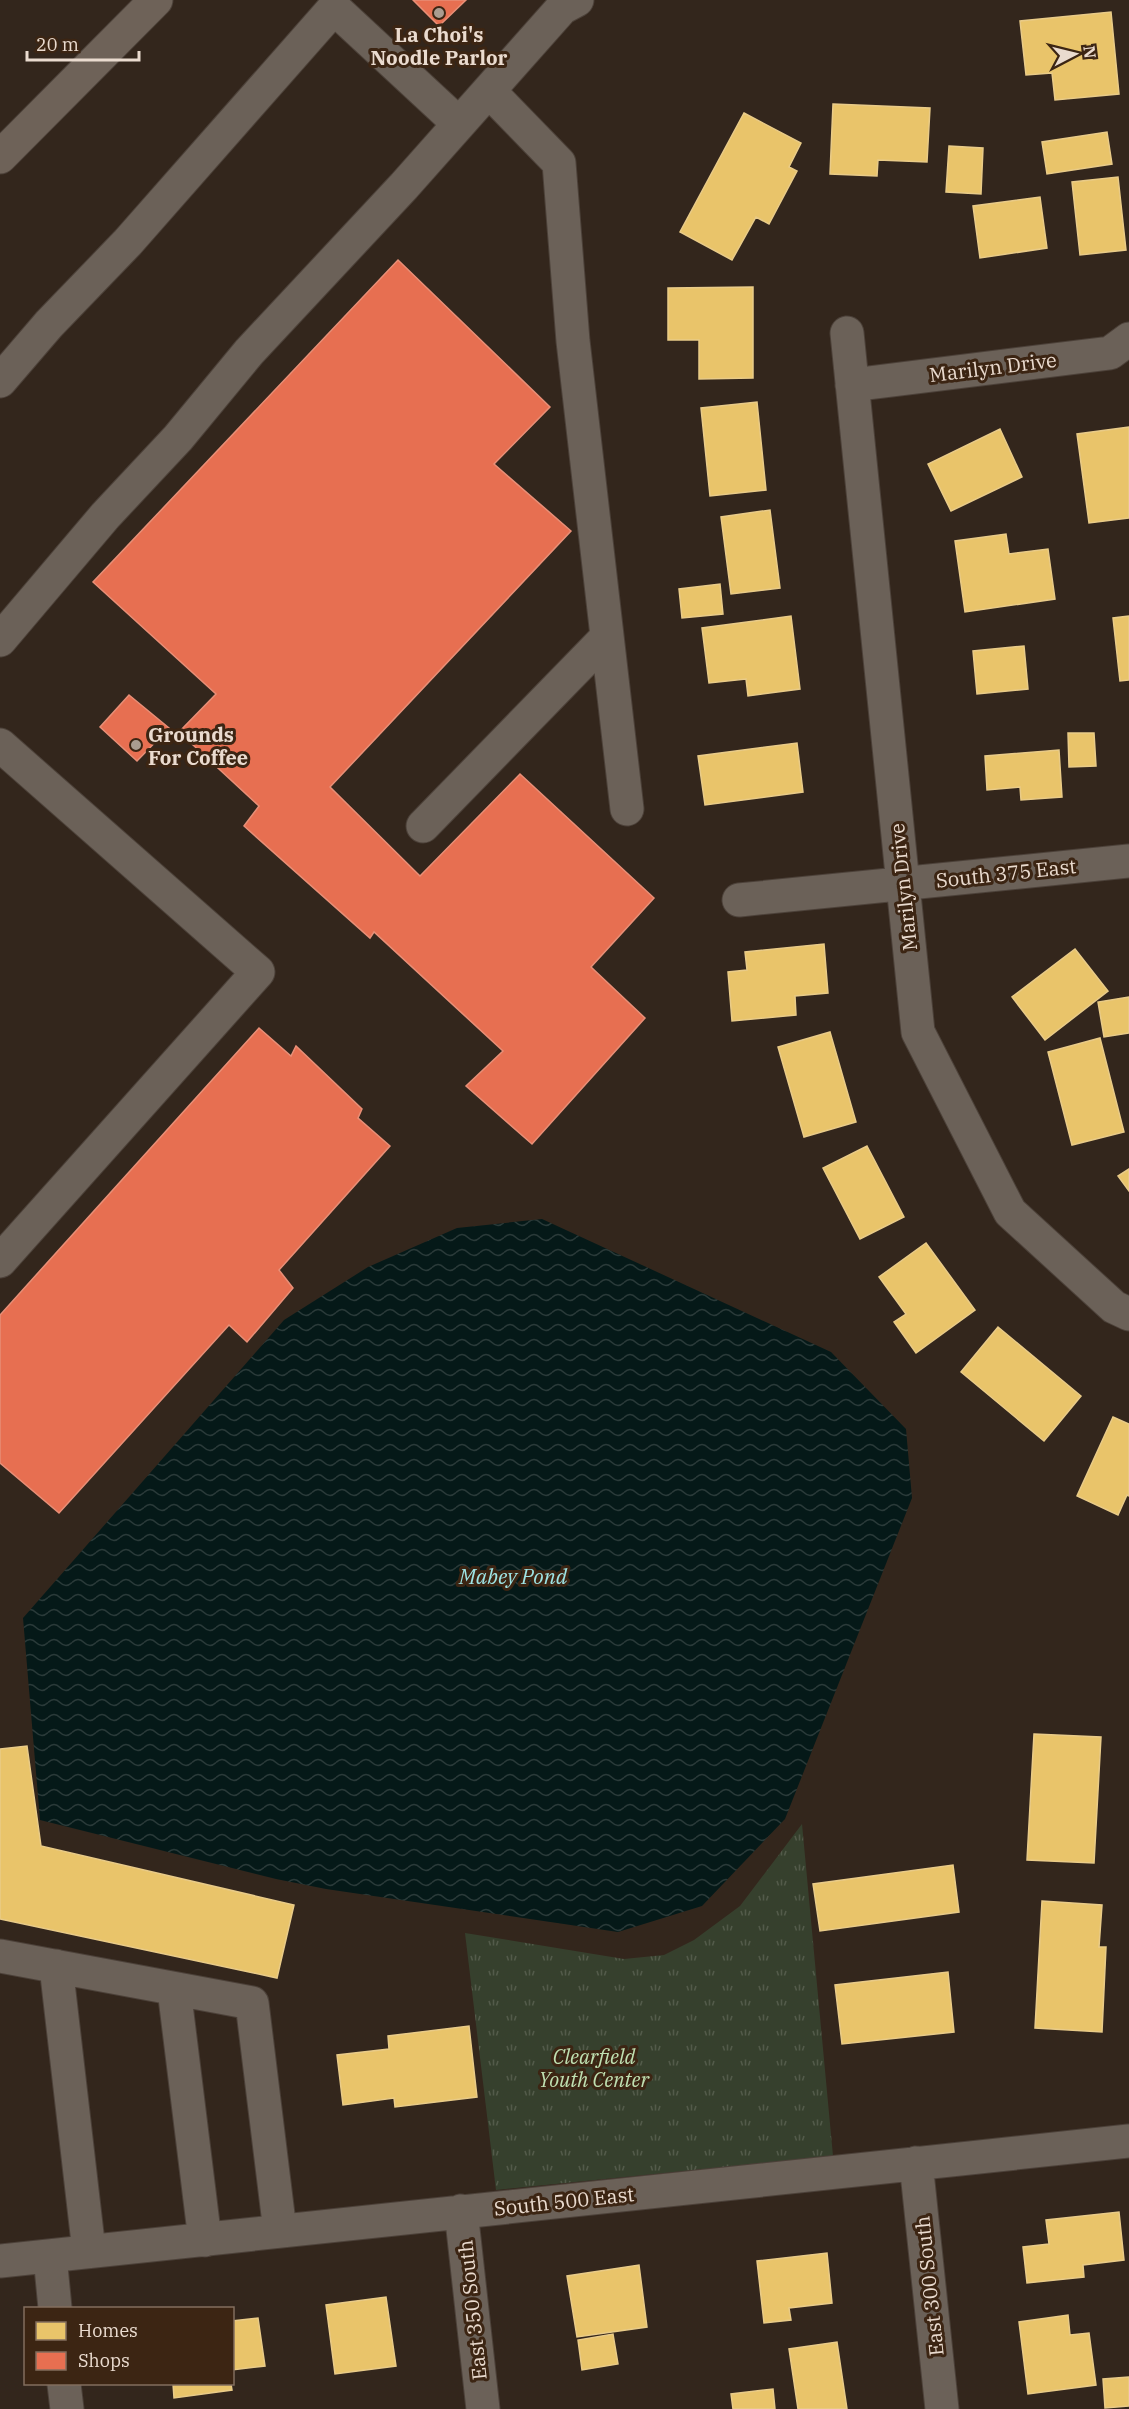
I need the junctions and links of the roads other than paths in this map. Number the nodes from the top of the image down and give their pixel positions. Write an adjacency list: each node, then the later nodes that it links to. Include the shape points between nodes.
1 (156, 0): 6 (main road)
2 (577, 0): 4 (street, via 562,9)
3 (330, 4): 5 (street); 9 (street, via 128,242)
4 (489, 92): 5 (street); 11 (street, via 559,163 573,341)
5 (458, 123): 12 (street, via 249,352)
6 (0, 157)
7 (847, 333): 10 (street, Marilyn Drive)
8 (1129, 339): 10 (street, Marilyn Drive, via 1110,352)
9 (0, 381)
10 (852, 385): 17 (street, Marilyn Drive)
11 (608, 637): 14 (street); 15 (street)
12 (0, 640)
13 (0, 745): 19 (street, via 258,972)
14 (627, 808)
15 (423, 826)
16 (1129, 861): 17 (street, South 375 East)
17 (903, 883): 18 (street, South 375 East); 20 (street, Marilyn Drive, via 918,1032 1010,1212 1114,1307)
18 (739, 900)
19 (0, 1261)
20 (1129, 1314)
21 (0, 1956): 22 (street)
22 (56, 1966): 23 (street); 29 (street)
23 (174, 1989): 27 (street, via 252,2003); 28 (street)
24 (1129, 2141): 25 (street, South 500 East)
25 (916, 2163): 26 (street, South 500 East); 36 (street, East 300 South)
26 (461, 2211): 27 (street, South 500 East); 35 (street, East 350 South)
27 (280, 2231): 28 (street, South 500 East)
28 (205, 2240): 29 (street, South 500 East)
29 (89, 2251): 30 (street, South 500 East)
30 (50, 2256): 31 (street, South 500 East); 32 (street)
31 (0, 2260)
32 (55, 2307)
33 (64, 2385): 34 (street)
34 (67, 2409)
35 (483, 2409)
36 (942, 2409)

